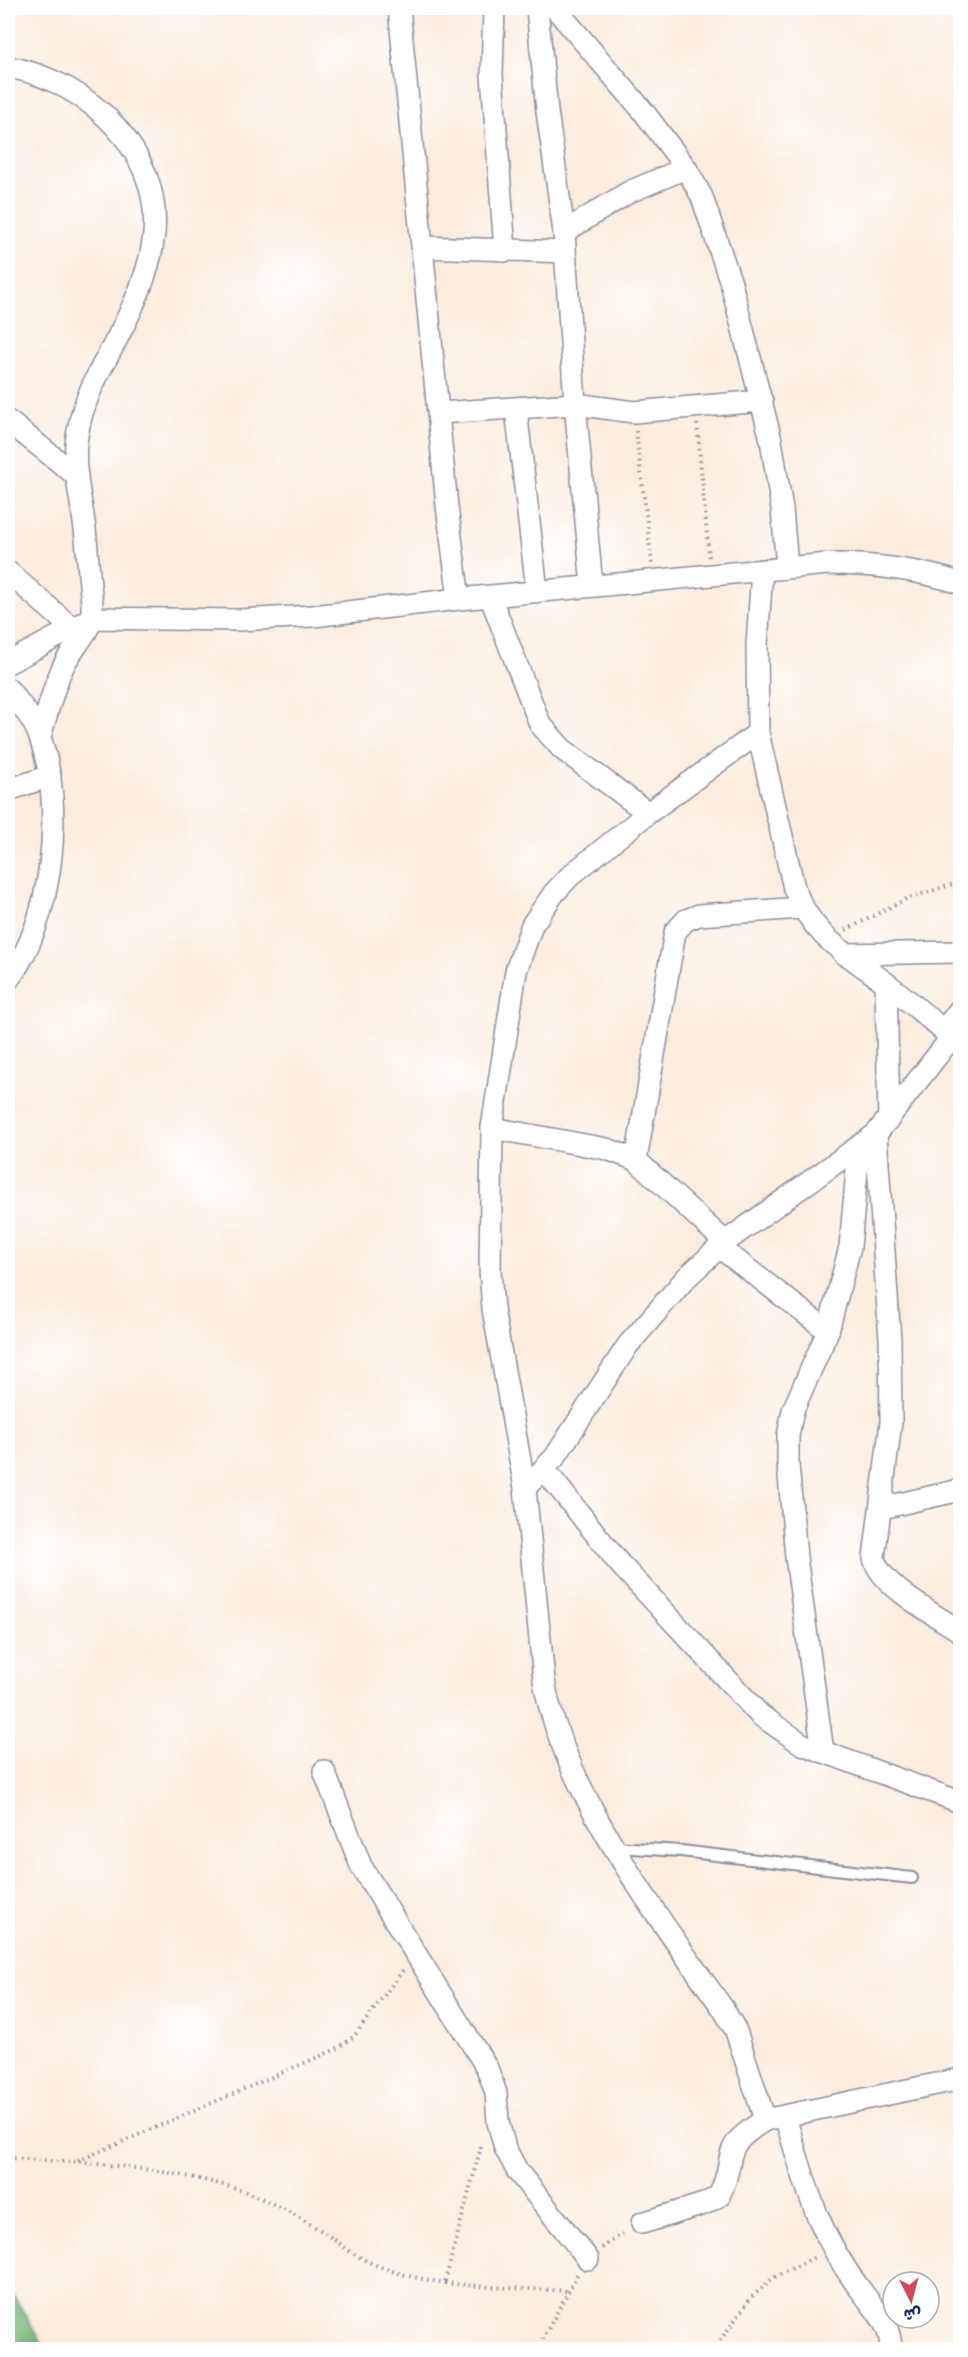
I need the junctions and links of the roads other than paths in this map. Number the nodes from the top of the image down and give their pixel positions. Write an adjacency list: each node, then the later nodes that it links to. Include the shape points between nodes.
1 (399, 8): 8 (street)
2 (494, 8): 9 (street, via 492,75)
3 (537, 8): 7 (street)
4 (555, 8): 6 (street, via 616,76)
5 (8, 67): 15 (street, via 54,81 106,116 138,155 152,193 156,226 150,258 131,308 85,401 76,440)
6 (686, 168): 7 (street, via 629,192); 10 (street, via 714,229)
7 (565, 242): 9 (street); 11 (street)
8 (424, 247): 9 (street); 13 (street)
9 (505, 251)
10 (762, 401): 11 (street, via 634,412); 16 (street, via 778,480)
11 (575, 404): 12 (street); 20 (street)
12 (516, 409): 13 (street); 21 (street)
13 (439, 413): 23 (street)
14 (8, 421): 15 (street)
15 (77, 476): 24 (street)
16 (787, 567): 17 (street); 19 (street, via 873,564)
17 (762, 570): 20 (street); 28 (street, via 757,645)
18 (8, 572): 25 (street)
19 (960, 583)
20 (592, 586): 21 (street)
21 (537, 591): 22 (street)
22 (490, 596): 23 (street); 32 (street, via 540,724 562,749)
23 (459, 599): 24 (street, via 302,617)
24 (92, 618): 25 (street); 29 (street, via 64,664)
25 (72, 628): 26 (street)
26 (8, 663)
27 (8, 689): 29 (street)
28 (758, 733): 32 (street); 33 (street)
29 (40, 736): 30 (street)
30 (50, 776): 31 (street); 36 (street, via 50,855 40,917 21,963)
31 (8, 790)
32 (648, 813): 41 (street, via 571,875 532,925 516,971)
33 (802, 908): 35 (street); 43 (street, via 699,915 686,920 675,932)
34 (960, 952): 35 (street)
35 (844, 954): 37 (street)
36 (8, 980)
37 (886, 983): 39 (street); 40 (street)
38 (960, 1009): 39 (street)
39 (952, 1038): 40 (street)
40 (882, 1126): 42 (street); 49 (street, via 891,1389)
41 (492, 1128): 43 (street, via 607,1149); 47 (street, via 489,1223 493,1309)
42 (859, 1148): 44 (street, via 788,1194); 45 (street, via 850,1246)
43 (636, 1160): 44 (street)
44 (722, 1244): 45 (street); 46 (street, via 628,1344)
45 (828, 1331): 51 (street, via 793,1410 788,1436 796,1557)
46 (544, 1469): 47 (street); 51 (street, via 618,1562 760,1715 802,1744)
47 (525, 1488): 54 (street, via 550,1712 576,1776)
48 (960, 1490): 49 (street)
49 (882, 1508): 50 (street, via 874,1545 877,1568 892,1585)
50 (960, 1631)
51 (823, 1752): 53 (street)
52 (324, 1771): 59 (street, via 360,1866 487,2068 496,2093 505,2148 518,2172)
53 (960, 1802)
54 (616, 1847): 55 (lane); 57 (street, via 724,2010)
55 (912, 1878)
56 (960, 2079): 57 (street)
57 (775, 2118): 58 (street, via 743,2133 732,2148 719,2196); 60 (street, via 831,2249 881,2315)
58 (642, 2223)
59 (588, 2259)
60 (891, 2349)

